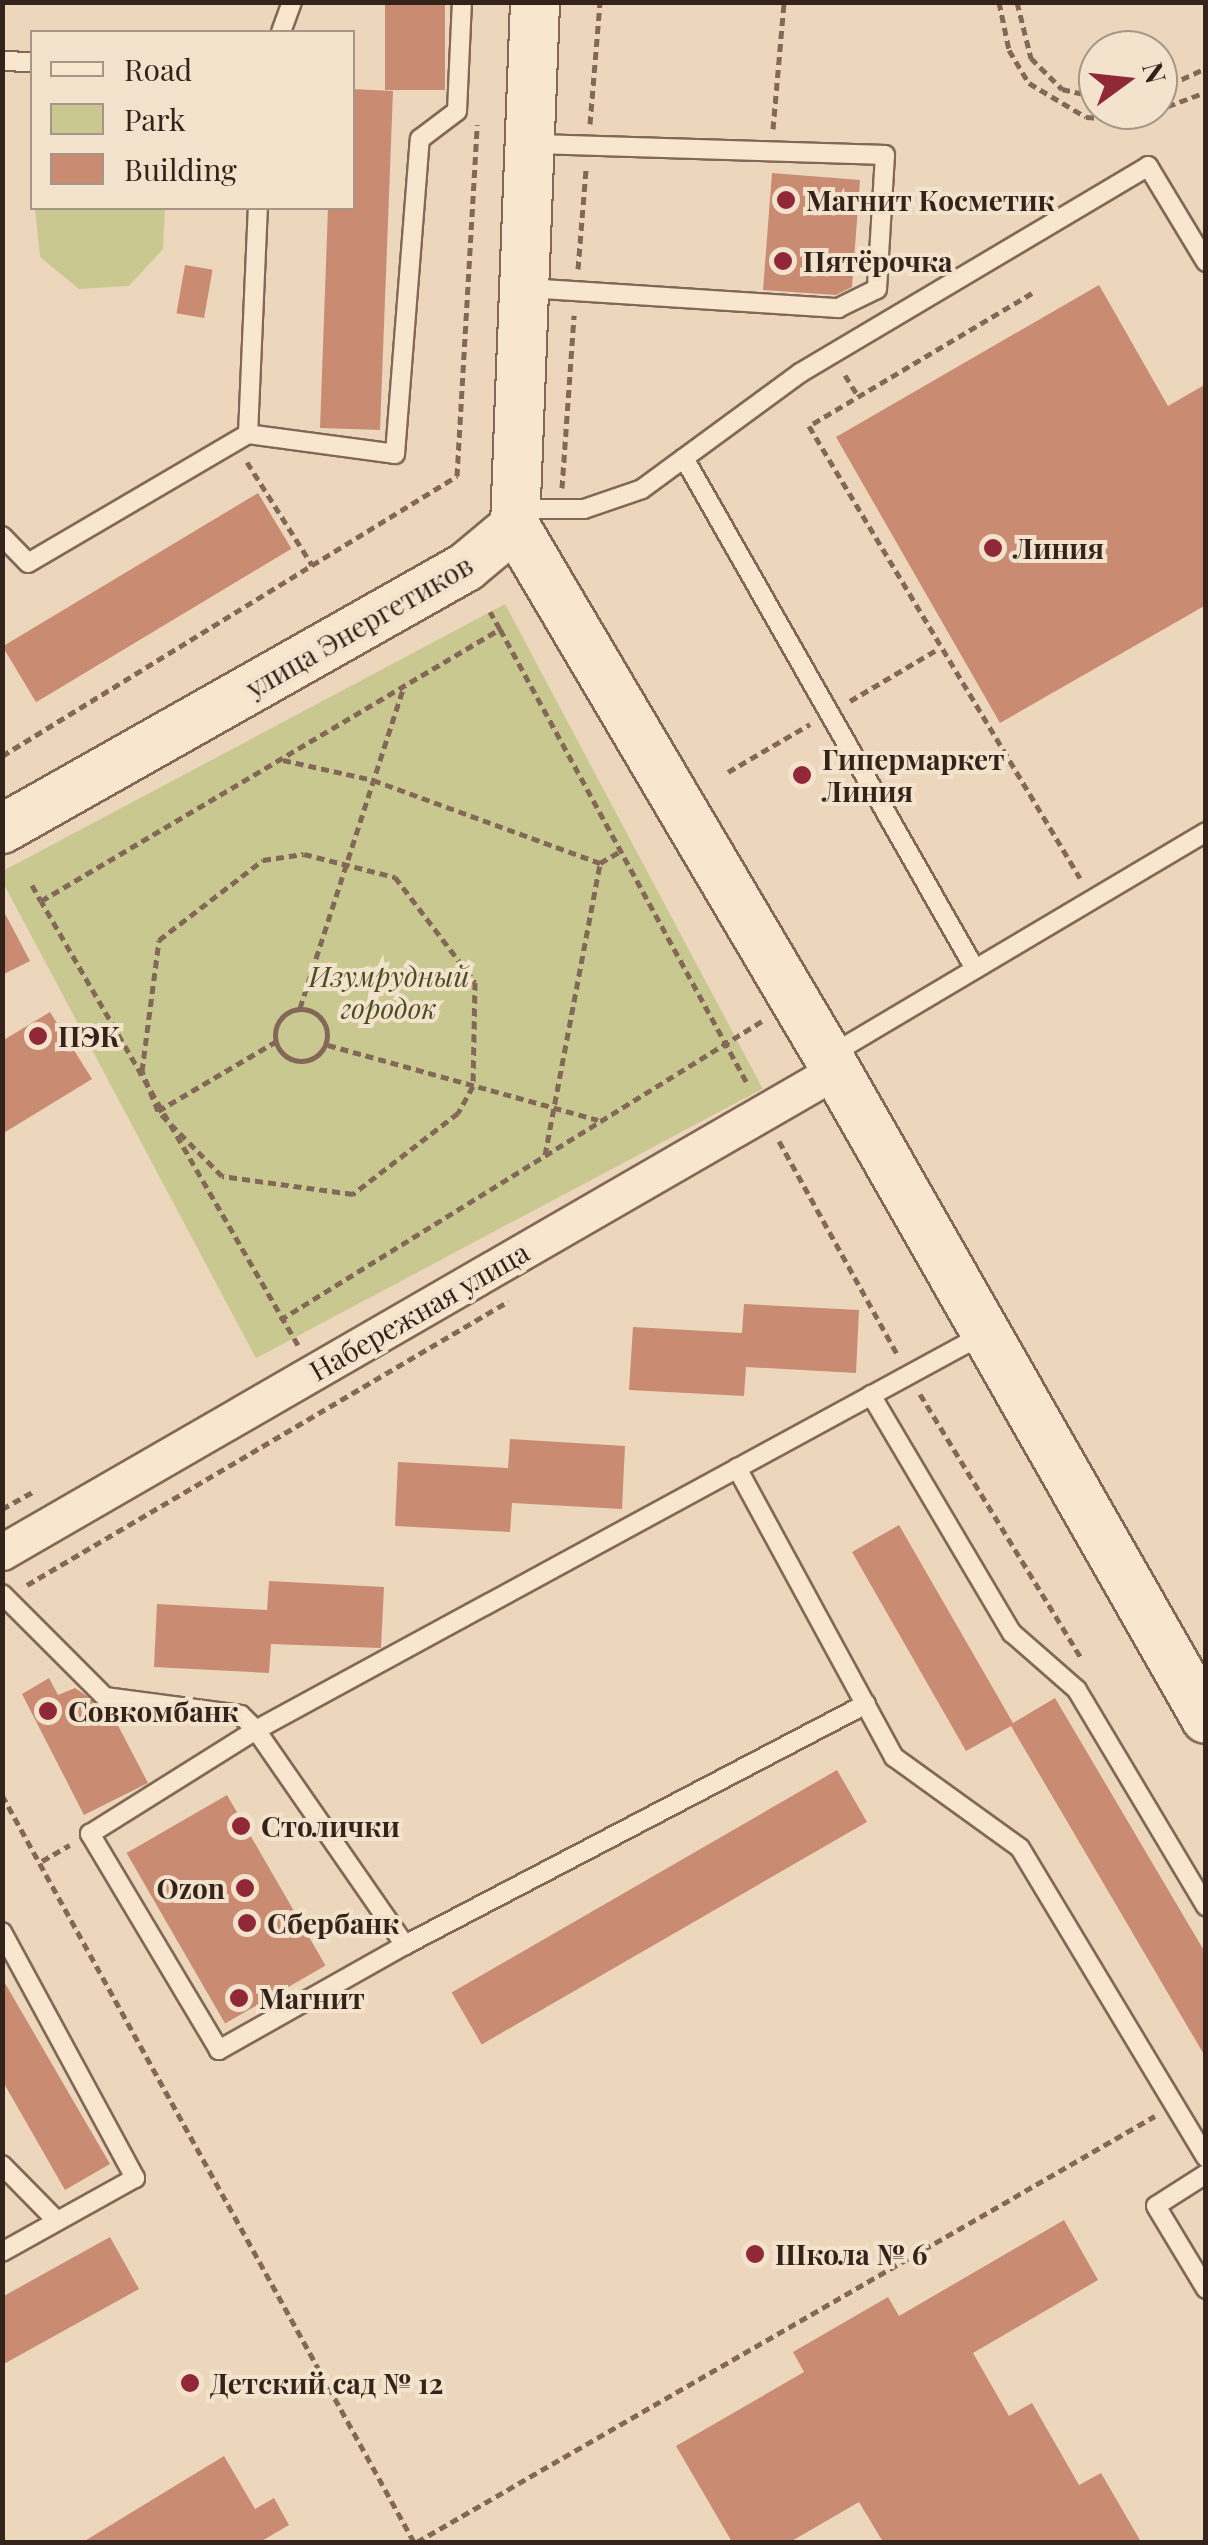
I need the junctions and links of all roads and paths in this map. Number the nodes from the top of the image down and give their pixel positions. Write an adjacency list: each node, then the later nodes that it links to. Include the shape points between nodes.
1 (292, 2): 7 (lane)
2 (462, 2): 22 (lane, via 457,110 420,139 395,454)
3 (535, 2): 14 (main road)
4 (784, 2): 15 (path)
5 (999, 2): 12 (path, via 1009,50 1030,83 1070,110 1131,120)
6 (1017, 2): 13 (path, via 1031,58 1062,89)
7 (281, 30)
8 (2, 60): 9 (lane)
9 (30, 62)
10 (1206, 68): 11 (path)
11 (1178, 81)
12 (1206, 92)
13 (1078, 93)
14 (530, 144): 15 (lane); 18 (main road)
15 (771, 152): 18 (lane, via 885,156 877,289 838,308)
16 (258, 210): 22 (lane)
17 (1206, 262): 20 (lane, via 1148,166)
18 (524, 288): 24 (main road)
19 (1032, 293): 21 (path)
20 (832, 354): 21 (path); 23 (lane)
21 (858, 396): 38 (path, via 809,426)
22 (241, 438): 25 (lane, via 28,563); 26 (path)
23 (684, 458): 24 (lane, via 642,488 584,510); 40 (lane)
24 (515, 517): 32 (main road, улица Энергетиков, via 466,567); 45 (main road)
25 (2, 536)
26 (312, 565)
27 (490, 612): 28 (path)
28 (500, 629): 29 (path); 34 (path)
29 (404, 686): 30 (path); 31 (path)
30 (280, 760): 31 (path); 39 (path)
31 (374, 780): 35 (path); 36 (path)
32 (2, 829)
33 (1206, 832): 38 (lane)
34 (621, 850): 35 (path); 43 (path)
35 (600, 863): 47 (path)
36 (346, 864): 41 (path); 46 (path, via 395,877 475,982); 48 (path, via 304,854 264,860 159,940 142,1071)
37 (32, 884): 39 (path)
38 (1093, 899): 40 (lane)
39 (40, 902): 48 (path)
40 (975, 969): 45 (lane)
41 (300, 1008): 42 (path, via 278,1021); 44 (path, via 315,1011)
42 (275, 1042): 44 (path, via 294,1061 308,1061); 48 (path)
43 (725, 1043): 49 (path); 50 (path)
44 (328, 1044): 46 (path)
45 (832, 1063): 50 (street, Набережная улица); 56 (main road)
46 (473, 1086): 47 (path); 48 (path, via 458,1113 353,1194 222,1176)
47 (553, 1110): 49 (path); 53 (path)
48 (158, 1111): 55 (path)
49 (601, 1120): 53 (path)
50 (771, 1127): 51 (path); 52 (path); 58 (path); 61 (street, Набережная улица)
51 (792, 1134)
52 (762, 1152)
53 (545, 1155): 55 (path)
54 (521, 1294): 62 (path)
55 (280, 1320): 57 (path)
56 (984, 1334): 58 (lane); 65 (main road)
57 (309, 1361)
58 (909, 1375): 59 (lane); 63 (path)
59 (871, 1396): 60 (lane); 70 (lane, via 1012,1632 1077,1690)
60 (737, 1468): 64 (lane); 66 (lane)
61 (2, 1552)
62 (4, 1596): 66 (lane, via 105,1697 241,1715)
63 (1083, 1662)
64 (866, 1704): 72 (lane); 73 (lane, via 894,1757 1020,1848)
65 (1206, 1719)
66 (256, 1730): 68 (lane); 72 (lane)
67 (2, 1795): 69 (path)
68 (90, 1834): 69 (path); 72 (lane, via 219,2050)
69 (42, 1861): 80 (path)
70 (1206, 1906)
71 (2, 1932): 77 (lane, via 135,2178)
72 (405, 1945)
73 (1174, 2105): 74 (lane); 80 (path)
74 (1206, 2157)
75 (2, 2166): 77 (lane)
76 (1206, 2174): 79 (lane, via 1156,2206)
77 (57, 2221): 78 (lane)
78 (2, 2252)
79 (1206, 2289)
80 (415, 2542)

